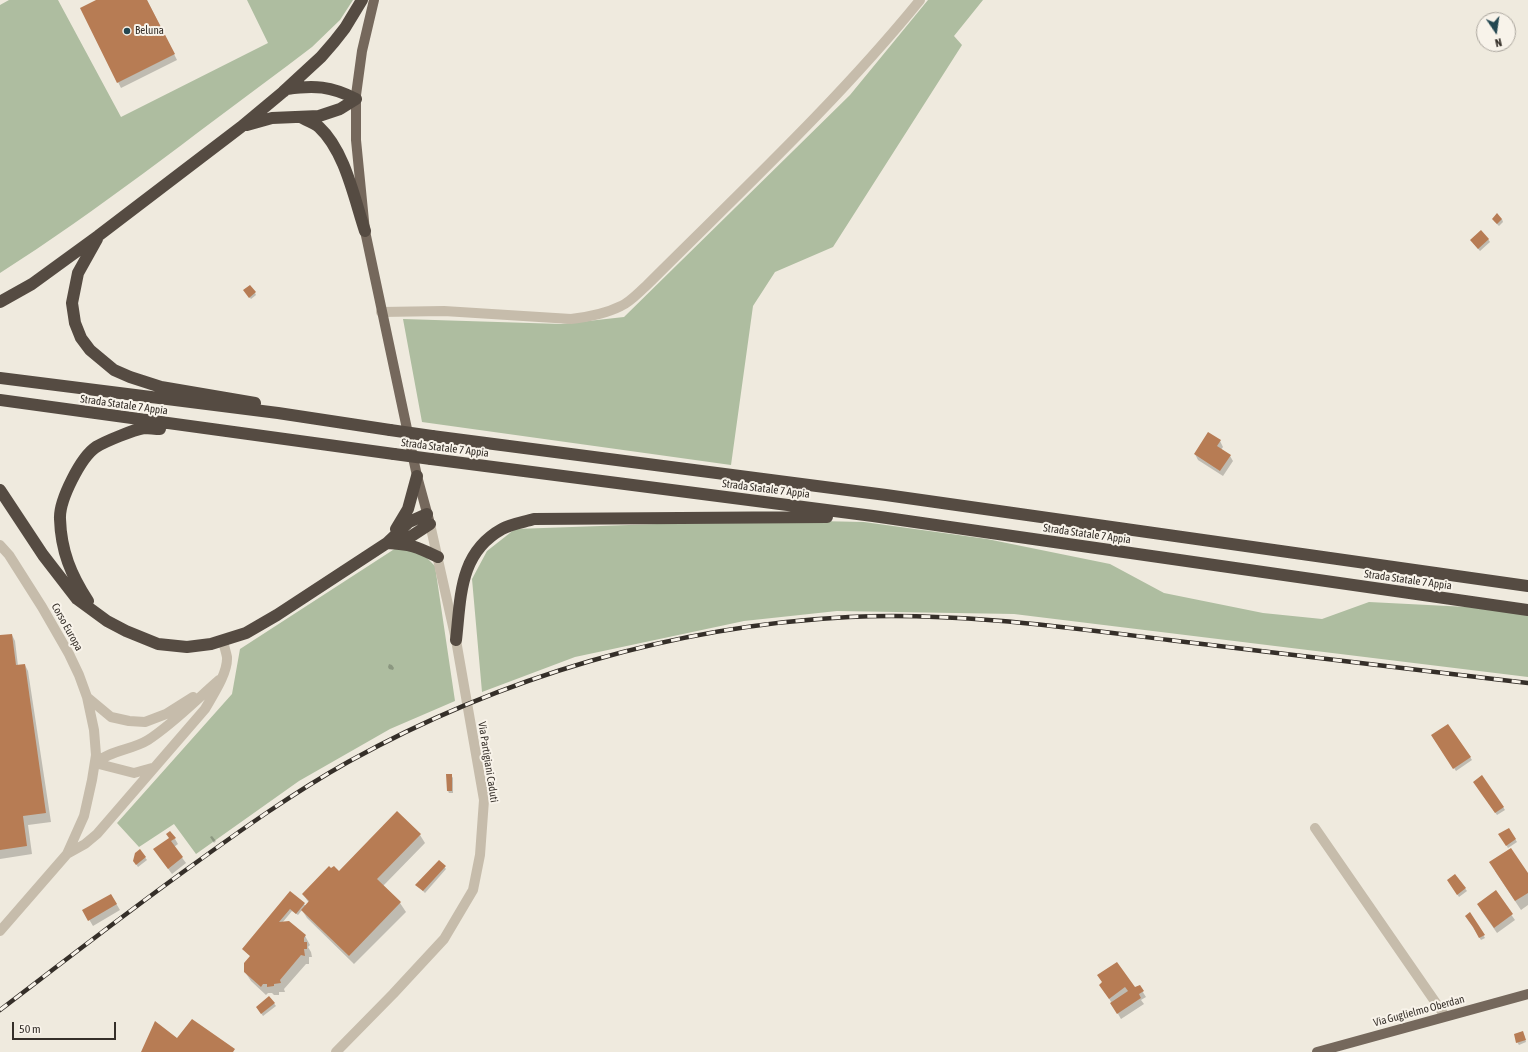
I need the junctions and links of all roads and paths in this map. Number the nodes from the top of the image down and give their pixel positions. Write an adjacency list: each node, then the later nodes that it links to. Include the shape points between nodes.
1 (362, 0): 4 (highway, via 334,42)
2 (374, 0): 5 (main road, via 362,51)
3 (920, 0): 11 (street, via 867,62 794,138 646,286 622,306 600,314 571,319 444,311)
4 (287, 89): 5 (highway, via 323,87); 7 (highway)
5 (356, 99): 6 (highway, via 340,109 319,116); 8 (main road, via 356,140)
6 (300, 117): 7 (highway, via 272,118); 8 (highway, via 318,126 331,140 345,171)
7 (240, 127): 9 (highway)
8 (365, 231): 11 (main road)
9 (98, 236): 10 (highway, via 32,284); 14 (highway, via 78,273 72,303 75,323 90,350 114,370 130,377 160,387 253,402)
10 (0, 302)
11 (382, 312): 16 (main road)
12 (0, 378): 14 (highway, Strada Statale 7 Appia)
13 (0, 400): 15 (highway, Strada Statale 7 Appia)
14 (278, 413): 23 (highway, Strada Statale 7 Appia, bridge, via 432,436 886,495)
15 (293, 442): 18 (highway, Strada Statale 7 Appia, bridge); 25 (highway, via 144,428 95,448 79,467 66,492 60,517 64,551 75,581)
16 (417, 476): 19 (main road); 20 (highway, via 408,509)
17 (0, 490): 25 (highway, via 43,555 77,598)
18 (873, 516): 24 (highway, Strada Statale 7 Appia); 26 (highway, via 534,519 503,528 484,542 469,563 462,587)
19 (428, 519): 20 (highway, via 409,522); 22 (street, Via Partigiani Caduti)
20 (387, 543): 22 (highway, via 417,546); 27 (highway, via 277,615 246,633)
21 (0, 545): 29 (street, Corso Europa, via 9,555 69,654)
22 (438, 557): 26 (street, Via Partigiani Caduti)
23 (1528, 586)
24 (1528, 610)
25 (96, 614): 27 (highway, via 126,631 158,644 187,647)
26 (456, 640): 37 (street, Via Partigiani Caduti, via 484,800 480,855 473,890 444,939)
27 (223, 641): 28 (street, via 227,658 225,670)
28 (218, 680): 29 (street, via 166,714 145,722 111,717); 30 (street, via 168,726 147,741 112,753); 31 (street, via 217,688 205,709)
29 (87, 697): 30 (street, Corso Europa, via 94,730)
30 (95, 763): 31 (street, via 134,773); 33 (street, Corso Europa, via 84,816)
31 (152, 768): 33 (street, via 96,834)
32 (1315, 828): 36 (street)
33 (67, 854): 34 (street)
34 (0, 931)
35 (1528, 994): 36 (main road, Via Guglielmo Oberdan)
36 (1445, 1016): 38 (main road, Via Guglielmo Oberdan)
37 (336, 1052)
38 (1317, 1052)

